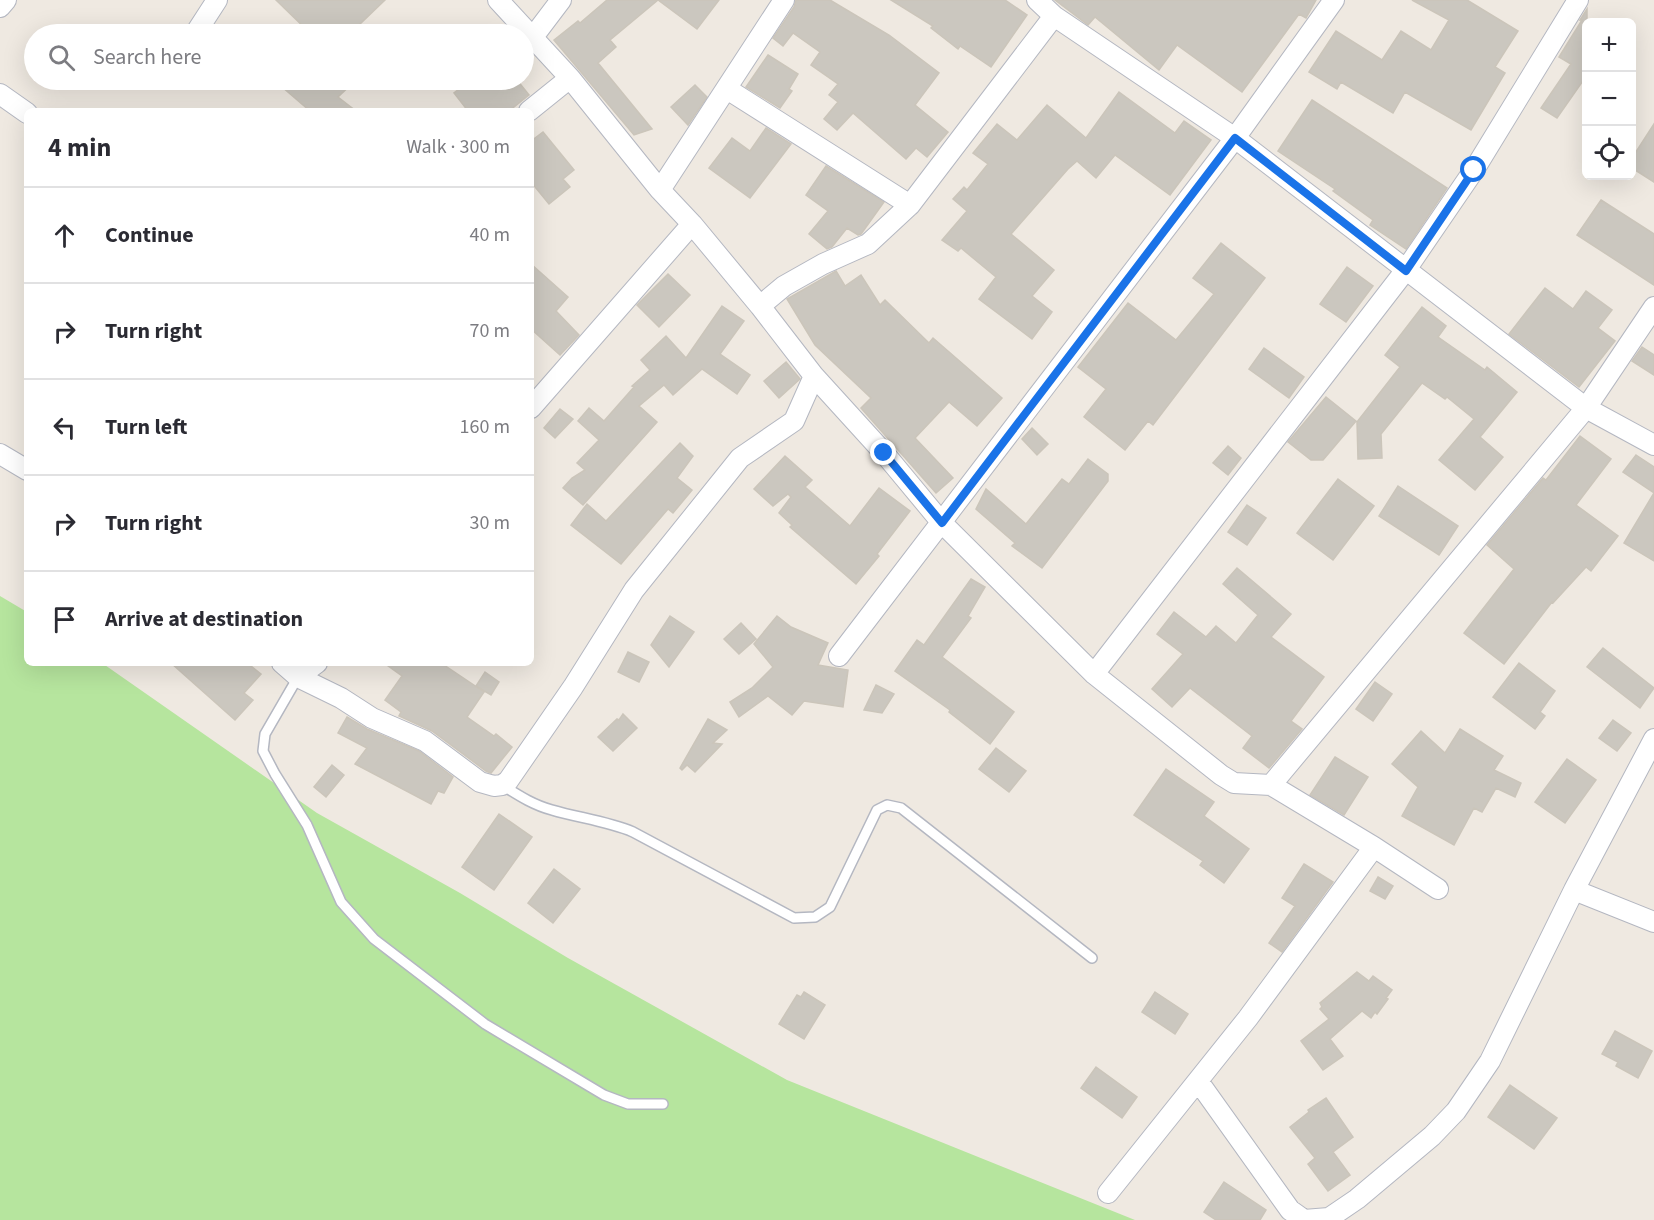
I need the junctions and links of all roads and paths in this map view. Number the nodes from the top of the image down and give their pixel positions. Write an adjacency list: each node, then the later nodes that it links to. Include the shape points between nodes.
1 (6, 0): 9 (street)
2 (217, 0): 11 (street)
3 (498, 0): 12 (street)
4 (561, 0): 13 (street)
5 (784, 0): 16 (street)
6 (1037, 0): 10 (street)
7 (1334, 0): 20 (street)
8 (1578, 0): 24 (street, via 1474,170)
9 (0, 7)
10 (1054, 16): 20 (street); 22 (street)
11 (201, 24)
12 (521, 24)
13 (534, 36)
14 (534, 38): 15 (street)
15 (570, 78): 18 (street); 21 (street)
16 (727, 89): 21 (street); 22 (street)
17 (0, 94): 19 (street)
18 (533, 108)
19 (24, 111)
20 (1235, 138): 24 (street); 33 (street)
21 (660, 190): 23 (street)
22 (910, 206): 25 (street, via 868,244 784,286)
23 (692, 224): 25 (street); 28 (street)
24 (1406, 271): 29 (street); 37 (street)
25 (760, 306): 27 (street)
26 (1654, 307): 29 (street)
27 (814, 376): 33 (street); 40 (street, via 794,421 740,458 634,590 573,687 508,781)
28 (534, 405)
29 (1586, 408): 30 (street); 41 (street)
30 (1654, 445)
31 (0, 454): 32 (street)
32 (24, 468)
33 (942, 523): 34 (street); 37 (street)
34 (838, 656)
35 (285, 666): 38 (street)
36 (313, 666): 38 (street)
37 (1094, 674): 41 (street, via 1234,783)
38 (298, 677): 40 (street, via 372,718 425,741 480,782); 48 (lane, via 265,734 263,751 307,825 341,902 374,939 485,1024 604,1095 628,1104)
39 (1654, 739): 44 (street)
40 (501, 785): 46 (lane, via 551,810 615,824 633,832 794,918 815,917 830,907 877,810 887,805 901,808)
41 (1271, 785): 42 (street)
42 (1374, 847): 43 (street); 47 (street)
43 (1438, 889)
44 (1574, 890): 45 (street); 47 (street, via 1490,1061 1456,1111 1432,1137 1329,1218 1304,1220 1290,1210)
45 (1654, 922)
46 (1092, 958)
47 (1198, 1081): 49 (street)
48 (663, 1104)
49 (1108, 1193)

